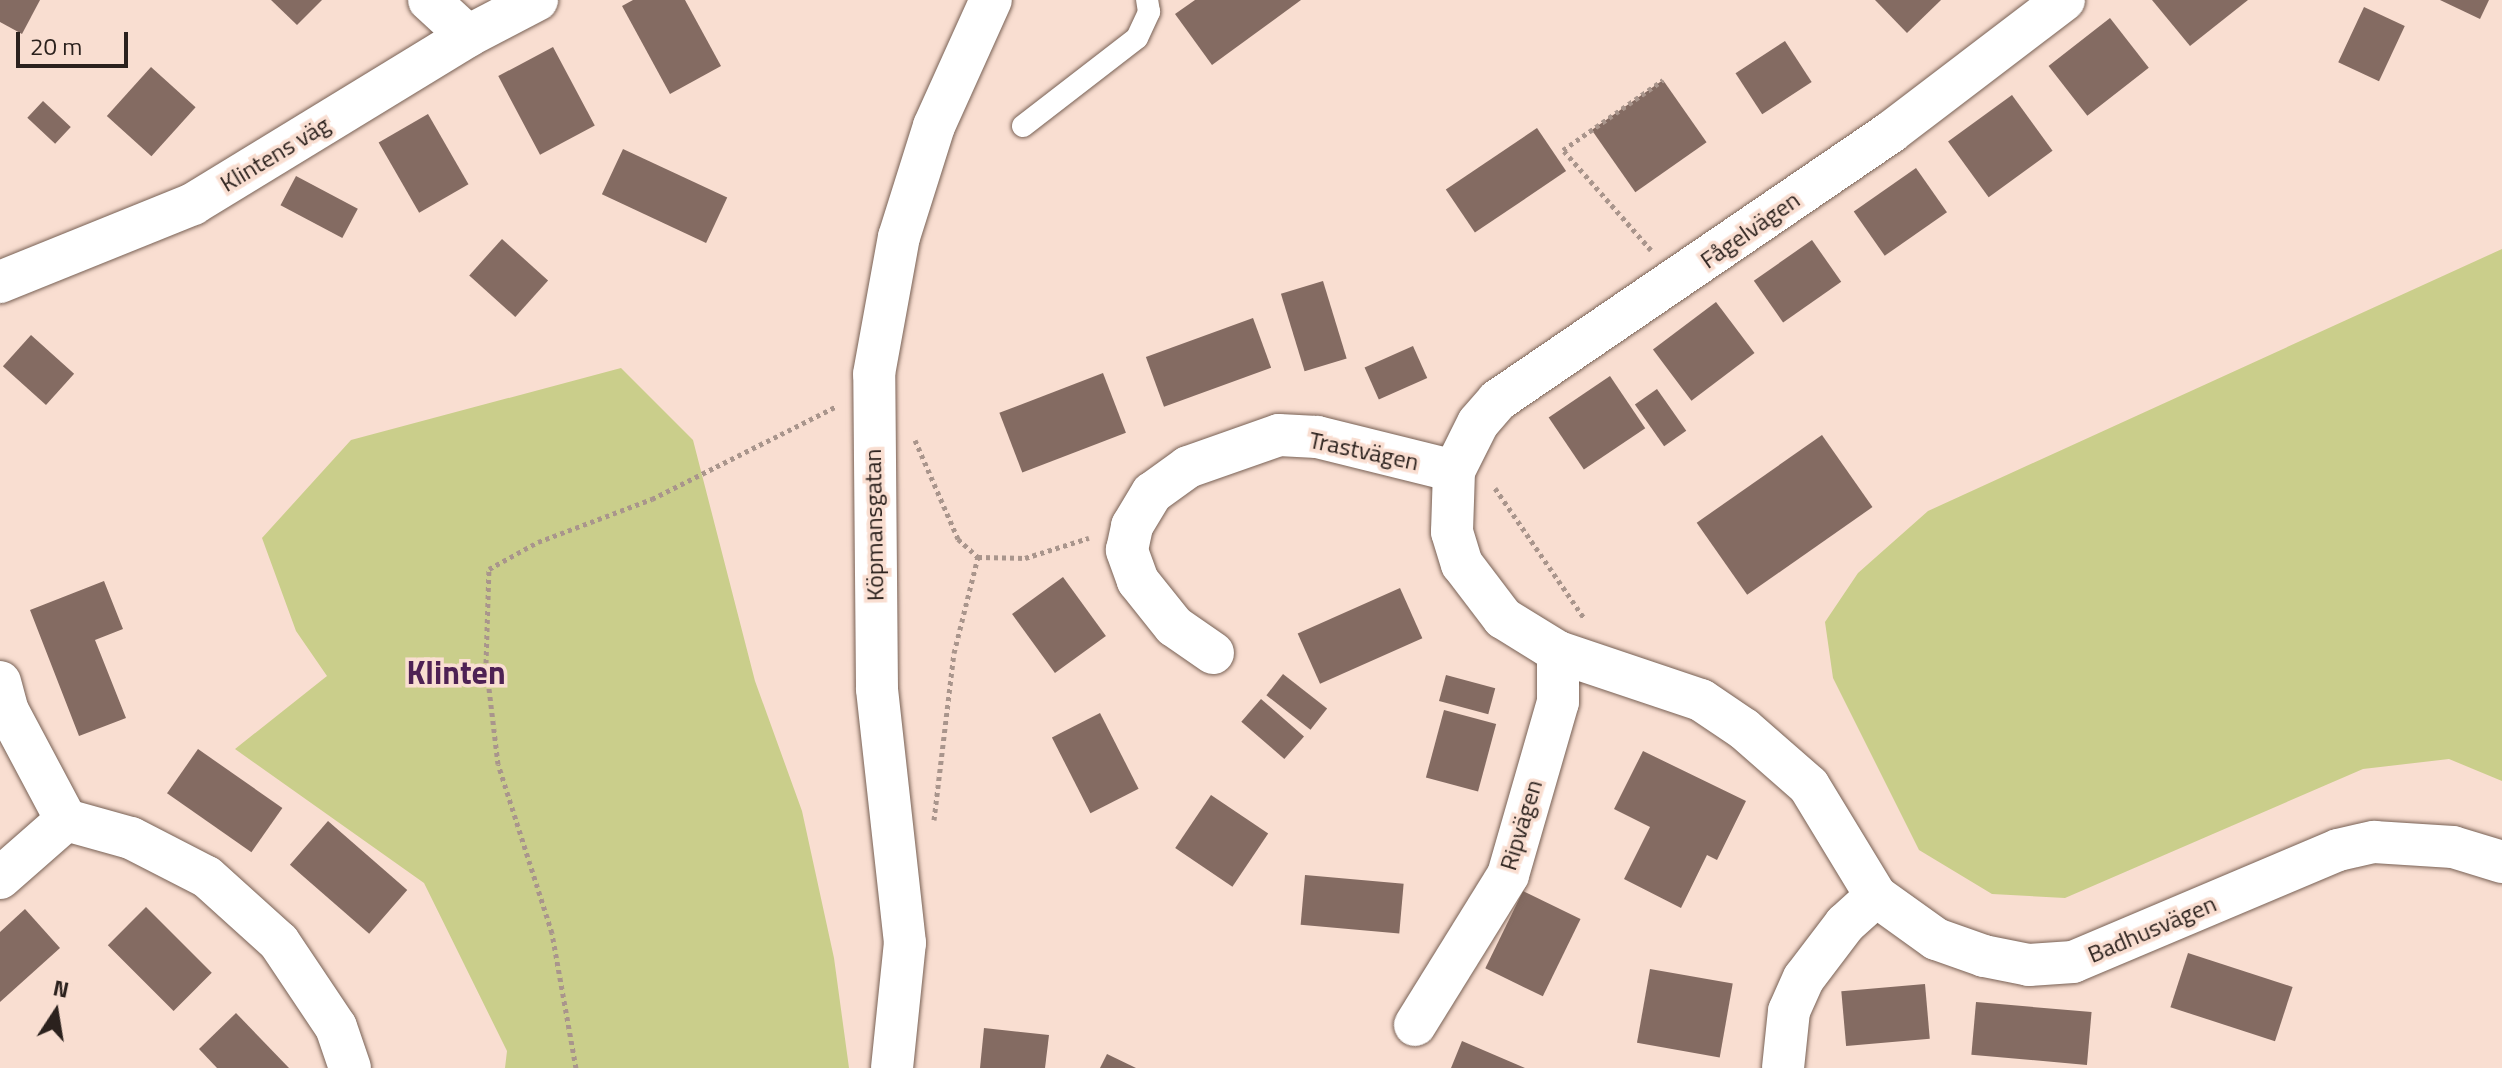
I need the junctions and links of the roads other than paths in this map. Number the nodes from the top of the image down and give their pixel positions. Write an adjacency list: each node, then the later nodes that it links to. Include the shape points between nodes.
1 (429, 0): 6 (street)
2 (537, 0): 6 (street, Klintens väg)
3 (991, 0): 19 (street, Köpmansgatan, via 934,126 899,237 873,395 877,689 905,943)
4 (1147, 0): 7 (lane, via 1149,12 1137,38)
5 (2064, 0): 9 (street, Fågelvägen, via 1891,132 1498,400 1478,423)
6 (468, 36): 8 (street, Klintens väg, via 193,204)
7 (1023, 126)
8 (0, 282)
9 (1454, 471): 10 (street, Badhusvägen, via 1452,532 1462,564 1503,618); 11 (street, Trastvägen, via 1317,437 1279,435 1188,467 1152,493 1132,526 1127,550 1138,581 1174,626)
10 (1558, 652): 16 (street, Badhusvägen, via 1701,700 1744,729 1809,786); 17 (street, Ripvägen, via 1558,702 1508,875)
11 (1213, 653)
12 (0, 682): 13 (street, via 7,709)
13 (66, 820): 15 (street); 18 (street, via 131,838 207,877 279,942 336,1027)
14 (2502, 862): 16 (street, Badhusvägen, via 2413,842 2350,847 2115,947 2073,962 2029,965 1936,939)
15 (0, 878)
16 (1876, 896): 20 (street, via 1845,924 1804,978 1789,1011)
17 (1415, 1025)
18 (350, 1068)
19 (892, 1068)
20 (1783, 1068)

